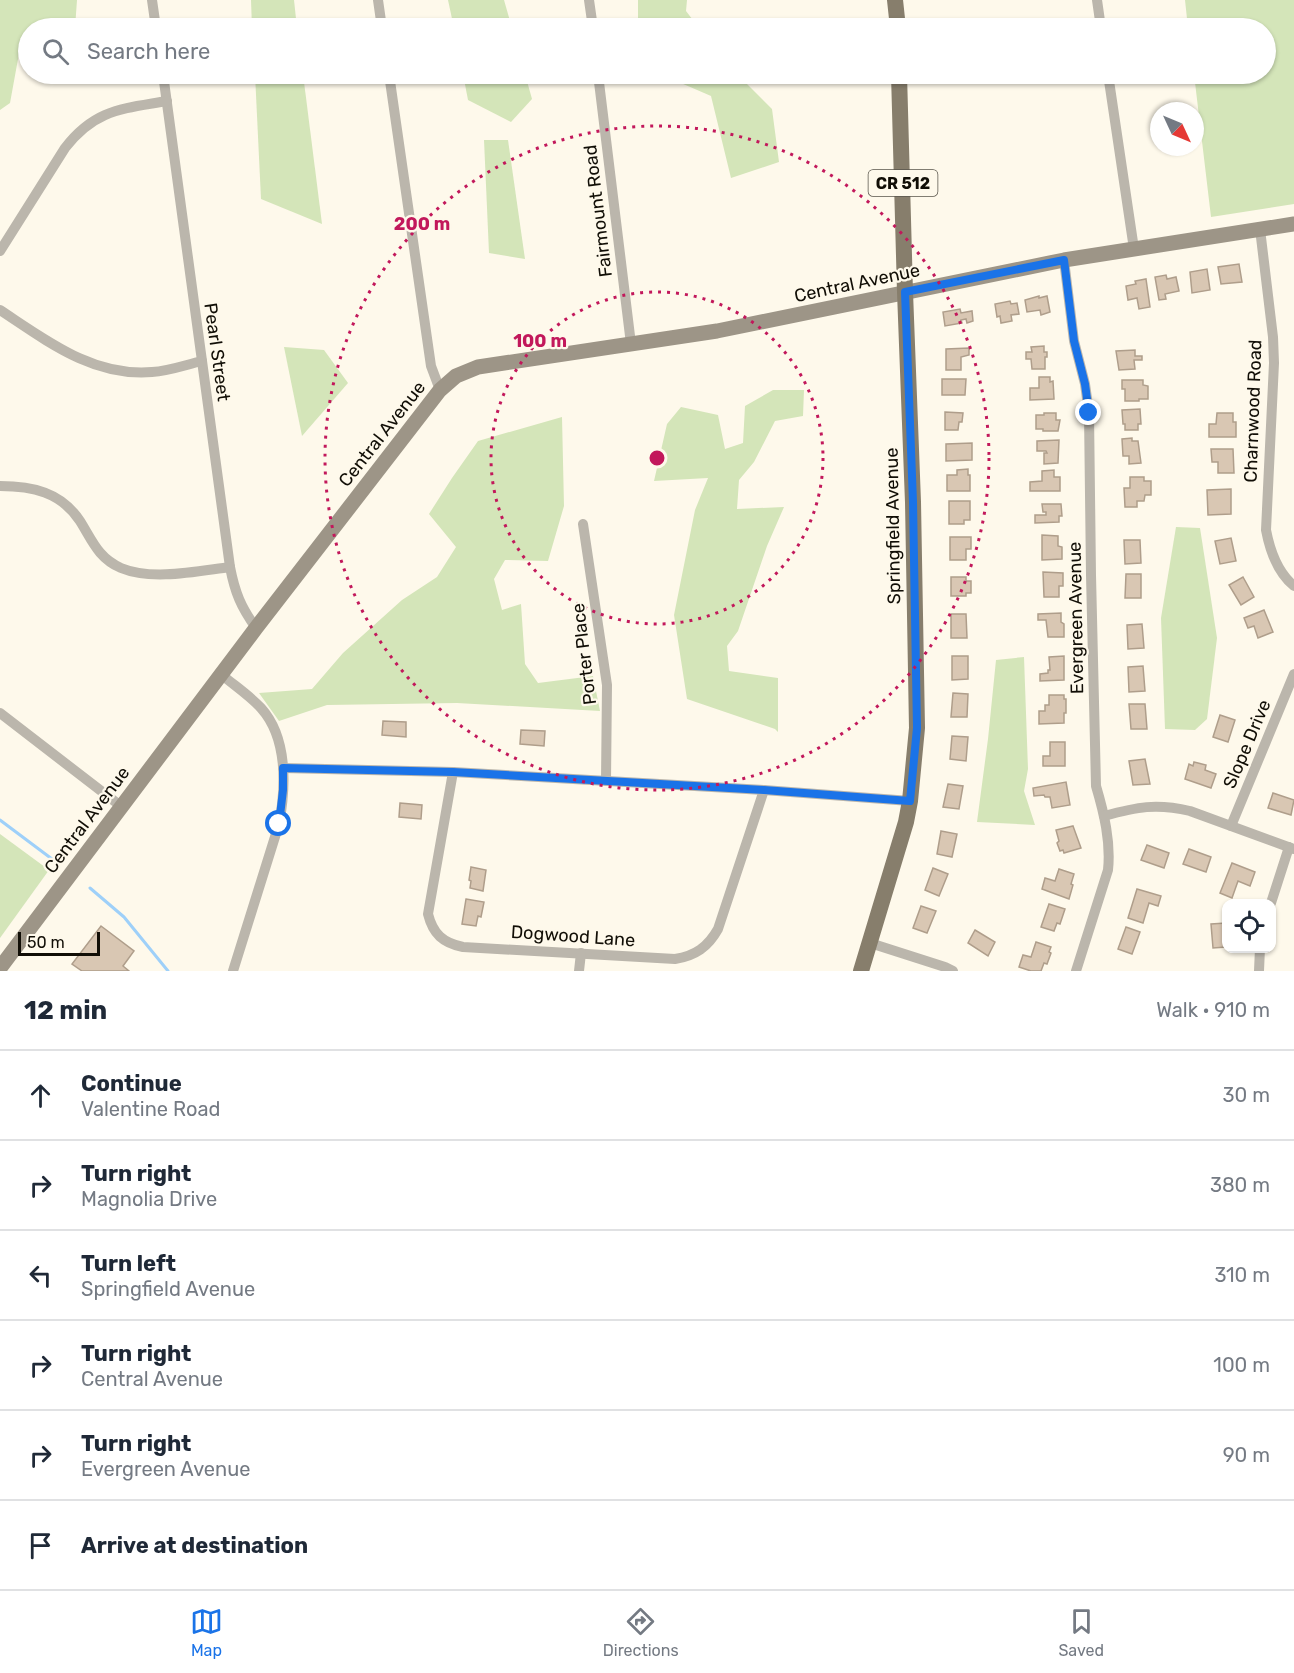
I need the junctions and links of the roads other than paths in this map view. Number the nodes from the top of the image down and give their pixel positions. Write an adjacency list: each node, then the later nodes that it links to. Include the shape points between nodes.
1 (152, 0): 6 (street)
2 (378, 0): 7 (street)
3 (589, 0): 8 (street)
4 (895, 0): 9 (main road)
5 (1096, 0): 10 (street)
6 (155, 18)
7 (381, 18)
8 (592, 18)
9 (897, 18)
10 (1099, 18)
11 (164, 84): 16 (street, Pearl Street)
12 (389, 84): 26 (street, via 430,366)
13 (599, 84): 24 (street, Fairmount Road)
14 (899, 84): 22 (main road, Springfield Avenue / CR 512)
15 (1109, 84): 20 (street)
16 (167, 101): 19 (street, via 113,111 75,134); 25 (street, Pearl Street)
17 (1294, 224): 18 (street, Central Avenue)
18 (1260, 229): 20 (street, Central Avenue); 30 (street, Charnwood Road, via 1274,363 1266,530 1276,563)
19 (1, 247)
20 (1134, 249): 21 (street, Central Avenue)
21 (1064, 260): 22 (street, Central Avenue); 41 (street, Evergreen Avenue, via 1074,341 1089,413 1096,786)
22 (905, 292): 24 (street, Central Avenue, via 717,331); 39 (main road, Springfield Avenue / CR 512, via 917,728)
23 (0, 310): 25 (street, via 68,354 111,370 152,372)
24 (631, 344): 26 (street, Central Avenue, via 478,367 456,376)
25 (202, 361): 29 (street, Pearl Street)
26 (440, 390): 31 (street, Central Avenue)
27 (0, 486): 29 (street, via 33,488 58,500 74,513 95,547 121,568 154,575)
28 (583, 524): 37 (street, Porter Place, via 607,685)
29 (230, 567): 31 (street, Pearl Street, via 238,600)
30 (1294, 586)
31 (256, 628): 33 (street, Central Avenue)
32 (1294, 674): 42 (street, Slope Drive)
33 (222, 675): 35 (street, via 249,696 269,720); 40 (street, Central Avenue)
34 (0, 713): 40 (street)
35 (283, 768): 36 (street); 49 (street, via 279,824)
36 (453, 772): 37 (street); 46 (street, Dogwood Lane, via 429,903 428,914 437,934 445,942 463,947)
37 (606, 781): 38 (street)
38 (764, 790): 39 (street); 46 (street, Dogwood Lane, via 718,929 705,947 675,959)
39 (910, 801): 45 (main road, Springfield Avenue / CR 512)
40 (122, 807): 48 (street, Central Avenue)
41 (1104, 816): 42 (street, via 1163,806); 53 (street, Evergreen Avenue, via 1110,856 1108,870)
42 (1231, 826): 43 (street)
43 (1292, 848): 44 (street)
44 (1273, 899)
45 (870, 944): 51 (main road, Springfield Avenue / CR 512); 52 (street)
46 (581, 953): 50 (street)
47 (1260, 953): 54 (street)
48 (0, 968)
49 (233, 971)
50 (579, 971)
51 (861, 971)
52 (953, 971)
53 (1076, 971)
54 (1259, 971)

